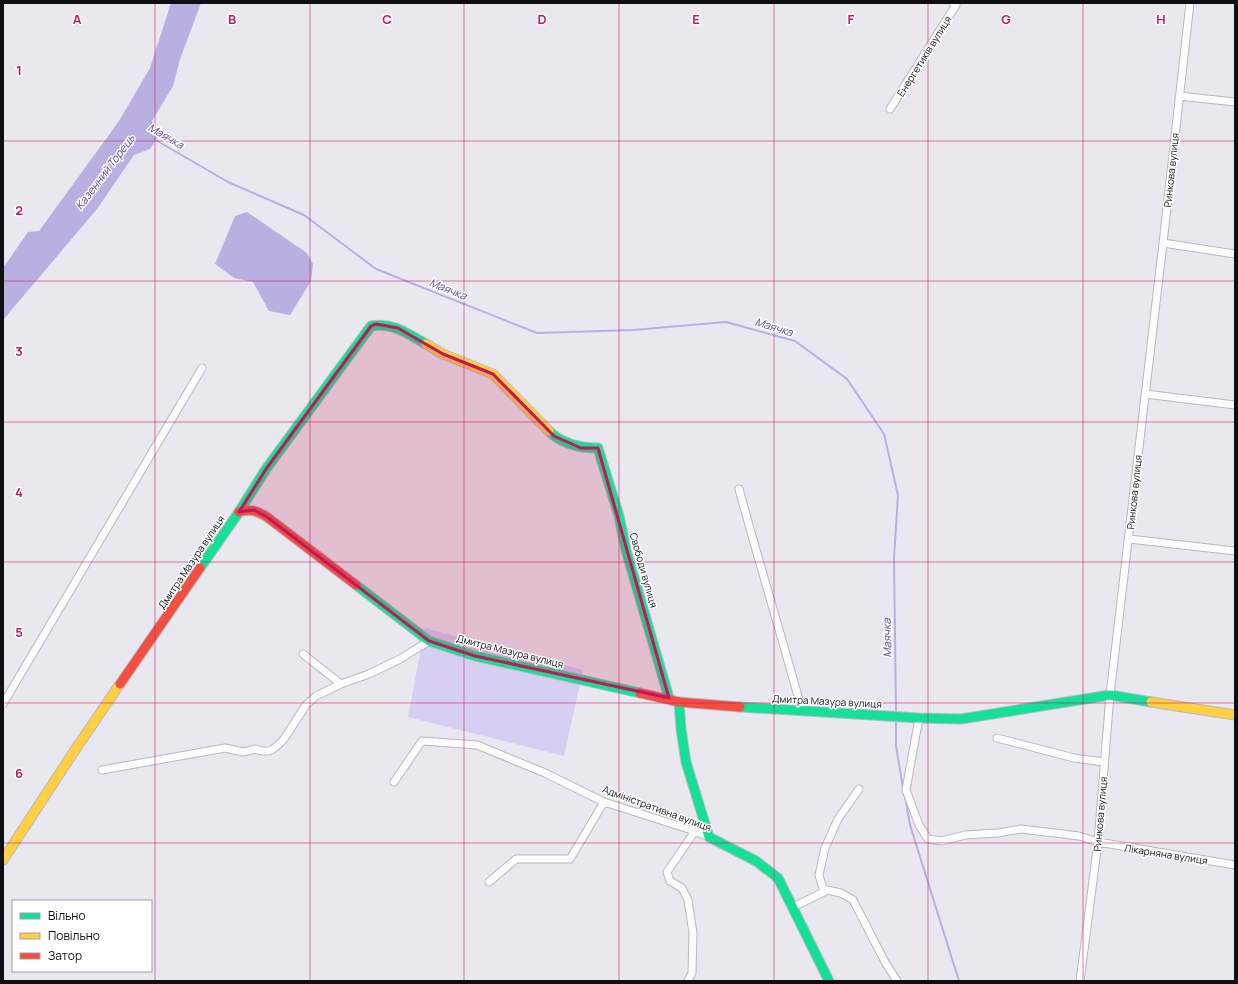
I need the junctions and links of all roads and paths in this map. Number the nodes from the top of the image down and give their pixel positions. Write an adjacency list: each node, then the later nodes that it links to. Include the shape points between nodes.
1 (953, 3): 5 (street, Енергетиків вулиця, via 956,5)
2 (1190, 3): 3 (street, Ринкова вулиця)
3 (1179, 96): 4 (street); 6 (street, Ринкова вулиця)
4 (1235, 102)
5 (890, 109)
6 (1163, 243): 7 (street); 9 (street, Ринкова вулиця)
7 (1235, 254)
8 (202, 368): 21 (street)
9 (1145, 394): 10 (street); 13 (street, Ринкова вулиця)
10 (1235, 405)
11 (739, 489): 22 (street)
12 (239, 512): 15 (street, Дмитра Мазура вулиця, via 246,509 254,510 267,517); 19 (street, Свободи вулиця, via 266,469 371,326 382,324 398,328 443,354 493,374 554,436 581,448 598,448); 34 (street, Дмитра Мазура вулиця, via 75,750)
13 (1129, 539): 14 (street); 18 (street, Ринкова вулиця)
14 (1235, 551)
15 (429, 641): 17 (street, via 400,659); 19 (street, Дмитра Мазура вулиця, via 460,652)
16 (303, 654): 17 (street)
17 (341, 684): 27 (street, via 316,696 306,705 284,740 267,753 256,748 243,752 225,748)
18 (1110, 696): 23 (street, Дмитра Мазура вулиця); 24 (street, Дмитра Мазура вулиця, via 961,719); 26 (street, Ринкова вулиця)
19 (669, 698): 20 (street, Дмитра Мазура вулиця)
20 (679, 702): 22 (street, Дмитра Мазура вулиця); 32 (street, via 686,762)
21 (3, 704)
22 (802, 711): 24 (street, Дмитра Мазура вулиця)
23 (1235, 715)
24 (916, 718): 33 (street, Лікарняна вулиця, via 906,790 919,825 928,839 942,841 1021,828 1079,836)
25 (997, 738): 26 (street, via 1074,758)
26 (1104, 762): 33 (street, Ринкова вулиця)
27 (102, 770)
28 (394, 782): 30 (street, Адміністративна вулиця, via 422,741 477,745 545,773)
29 (859, 790): 37 (street, via 838,820 825,848 819,875)
30 (604, 802): 31 (street, Адміністративна вулиця); 36 (street, via 570,859 516,859)
31 (695, 831): 32 (street, Адміністративна вулиця); 39 (street, via 667,872 670,881 682,888 688,900 693,933 692,974)
32 (709, 837): 38 (street, Адміністративна вулиця, via 756,861 778,878)
33 (1098, 842): 35 (street, Лікарняна вулиця); 42 (street, Ринкова вулиця)
34 (3, 860)
35 (1235, 865)
36 (489, 882)
37 (824, 892): 38 (street); 41 (street, via 827,890 841,893 853,900)
38 (793, 907): 40 (street, Адміністративна вулиця)
39 (688, 981)
40 (828, 981)
41 (897, 981)
42 (1080, 981)

